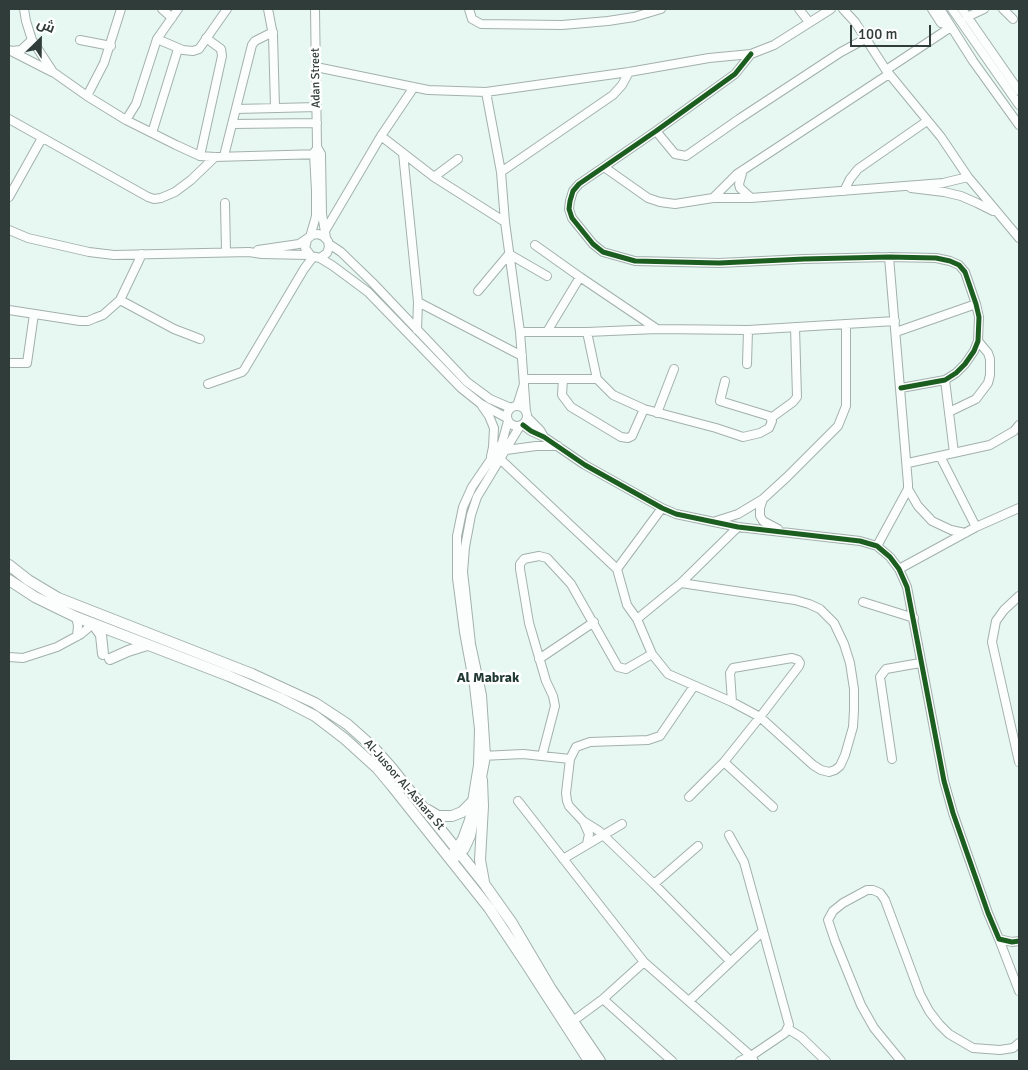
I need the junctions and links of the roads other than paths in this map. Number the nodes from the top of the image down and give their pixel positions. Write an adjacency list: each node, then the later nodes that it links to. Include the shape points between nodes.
1 (24, 9): 28 (street)
2 (121, 9): 30 (street)
3 (162, 9): 20 (street)
4 (178, 9): 20 (street)
5 (227, 9): 25 (street)
6 (268, 9): 24 (street)
7 (315, 9): 34 (street, Adan Street)
8 (469, 9): 9 (street, via 472,19 481,24 608,21)
9 (661, 9)
10 (799, 9): 22 (street)
11 (831, 9): 22 (street)
12 (843, 9): 27 (street)
13 (932, 9): 23 (street, via 941,23)
14 (940, 9): 23 (street)
15 (952, 9): 42 (street)
16 (962, 9): 19 (street)
17 (984, 9): 19 (street)
18 (1003, 9): 21 (street)
19 (968, 17): 39 (street)
20 (172, 18): 26 (street)
21 (1013, 19)
22 (809, 22): 33 (street, via 774,45)
23 (950, 27): 37 (street); 51 (street)
24 (273, 32): 44 (street); 45 (street, via 252,45)
25 (206, 38): 31 (street, via 193,51); 58 (street, via 220,49 222,56)
26 (157, 39): 31 (street); 47 (street, via 136,104)
27 (865, 39): 37 (street); 52 (street, via 739,118 686,156 675,154)
28 (32, 40): 32 (street, via 20,50); 35 (street)
29 (80, 40): 30 (street)
30 (111, 46): 41 (street)
31 (178, 48): 53 (street)
32 (10, 51): 35 (street)
33 (751, 54): 36 (street); 52 (street, via 735,74)
34 (316, 67): 38 (street); 43 (street, Adan Street)
35 (53, 72): 41 (street)
36 (629, 72): 40 (street); 64 (street, via 613,95)
37 (887, 72): 48 (street); 63 (street)
38 (414, 87): 40 (street); 54 (street)
39 (1019, 91)
40 (486, 92): 64 (street)
41 (87, 96): 47 (street)
42 (1019, 104)
43 (317, 106): 44 (street); 49 (street, Adan Street)
44 (275, 107): 45 (street)
45 (236, 109): 50 (street)
46 (9, 119): 55 (street)
47 (126, 120): 53 (street)
48 (927, 121): 66 (street); 68 (street, via 862,166 852,175)
49 (317, 123): 50 (street); 56 (street, Adan Street)
50 (232, 124): 59 (street)
51 (1019, 125)
52 (656, 131): 62 (street)
53 (152, 132): 58 (street)
54 (381, 136): 57 (street); 76 (street)
55 (42, 138): 60 (street, via 154,199 175,192); 69 (street)
56 (317, 152): 59 (street); 76 (street, Adan Street); 78 (street, Adan Street, via 316,216)
57 (403, 153): 65 (street); 90 (street)
58 (200, 156): 60 (street)
59 (224, 156): 60 (street)
60 (215, 158)
61 (458, 159): 65 (street)
62 (604, 167): 70 (street, via 638,192 660,202 674,204); 85 (street, via 573,191 569,209 592,244 616,256 635,261 719,263)
63 (743, 170): 70 (street); 71 (street, via 740,188)
64 (501, 172): 74 (street)
65 (434, 177): 74 (street)
66 (968, 177): 67 (street); 73 (street)
67 (897, 187): 68 (street); 73 (street, via 961,196)
68 (844, 191): 71 (street)
69 (9, 197)
70 (713, 198): 71 (street)
71 (751, 198)
72 (225, 203): 80 (street)
73 (999, 216): 77 (street)
74 (505, 222): 83 (street)
75 (9, 230): 82 (street, via 28,238 89,252)
76 (327, 238): 78 (street, via 318,234); 84 (street, via 327,253); 98 (street)
77 (1019, 238)
78 (308, 239): 81 (street, via 292,246); 84 (street, via 305,248)
79 (535, 245): 87 (street)
80 (226, 252): 81 (street); 82 (street)
81 (249, 252): 84 (street)
82 (142, 254): 89 (street)
83 (509, 254): 86 (street); 88 (street); 101 (street)
84 (314, 257): 115 (street, via 244,370); 117 (street, via 333,266 368,292 447,375)
85 (889, 257): 91 (street, via 936,258 959,265 965,272); 94 (street)
86 (547, 276)
87 (580, 277): 97 (street); 99 (street)
88 (478, 291)
89 (120, 300): 93 (street, via 103,315 88,321); 104 (street)
90 (418, 302): 98 (street); 106 (street)
91 (976, 304): 103 (street); 105 (street)
92 (9, 310): 93 (street)
93 (34, 314): 107 (street, via 28,363)
94 (895, 322): 95 (street); 103 (street)
95 (846, 324): 96 (street); 134 (street, via 847,388 843,417 829,436)
96 (795, 327): 100 (street); 122 (street, via 797,396)
97 (657, 329): 100 (street); 102 (street)
98 (417, 330): 118 (street, via 479,392)
99 (548, 330): 101 (street); 102 (street)
100 (748, 330): 108 (street)
101 (520, 332): 106 (street)
102 (587, 332): 111 (street)
103 (896, 332): 116 (street)
104 (200, 340)
105 (978, 341): 112 (street, via 965,364); 120 (street, via 990,359 988,383 976,399)
106 (522, 356): 113 (street)
107 (9, 363)
108 (747, 364)
109 (674, 369): 121 (street)
110 (563, 379): 111 (street); 113 (street); 119 (street, via 562,395 571,407 621,437 632,436)
111 (597, 380): 119 (street, via 613,394)
112 (945, 380): 116 (street); 120 (street)
113 (524, 381): 118 (street); 124 (street)
114 (725, 381): 122 (street, via 719,399 721,402)
115 (208, 384)
116 (901, 388): 132 (street)
117 (481, 404): 123 (street); 131 (street, via 494,428)
118 (514, 407): 123 (street, via 508,412); 124 (street, via 522,408)
119 (644, 409): 121 (street)
120 (949, 412): 128 (street)
121 (657, 413): 122 (street, via 743,437 770,428)
122 (771, 418)
123 (508, 420): 124 (street, via 515,426); 131 (street, via 502,443)
124 (524, 420): 126 (street); 127 (street)
125 (1019, 425): 128 (street, via 990,445)
126 (558, 446): 127 (street); 135 (street, via 585,466)
127 (506, 450): 130 (street)
128 (954, 453): 129 (street)
129 (940, 456): 132 (street); 139 (street)
130 (500, 459): 144 (street); 167 (street, via 477,497 463,572 471,644 482,695)
131 (490, 460): 167 (street, via 463,506 457,536 457,578)
132 (908, 463): 133 (street)
133 (908, 489): 141 (street, via 932,521); 142 (street)
134 (762, 499): 137 (street, via 738,514); 140 (street, via 760,516 763,521)
135 (662, 508): 137 (street); 144 (street)
136 (1019, 508): 139 (street)
137 (713, 522): 138 (street)
138 (738, 527): 140 (street); 147 (street)
139 (976, 527): 141 (street)
140 (788, 533): 142 (street, via 851,539)
141 (965, 533): 145 (street)
142 (877, 546): 145 (street)
143 (9, 565): 154 (main road, Al-Jusoor Al-Ashara St, via 58,598)
144 (617, 569): 152 (street, via 626,605)
145 (899, 569): 151 (street)
146 (9, 580): 150 (main road, Al-Jusoor Al-Ashara St)
147 (681, 583): 152 (street); 166 (street, via 802,602 820,610 834,623 847,654 854,689 853,727 840,766 829,772 820,770)
148 (1019, 596): 172 (street, via 996,621 992,642)
149 (863, 602): 151 (street)
150 (76, 617): 155 (main road, Al-Jusoor Al-Ashara St); 158 (street)
151 (914, 618): 163 (street)
152 (637, 619): 160 (street)
153 (594, 622): 160 (street, via 618,667 626,669); 162 (street); 162 (street, via 571,584 547,558 524,559 520,569)
154 (122, 623): 156 (main road, Al-Jusoor Al-Ashara St); 157 (main road)
155 (93, 624): 157 (main road, Al-Jusoor Al-Ashara St); 158 (street); 159 (main road, via 107,656)
156 (132, 627): 157 (main road); 177 (main road, Al-Jusoor Al-Ashara St, via 294,692 334,715 374,748)
157 (121, 635): 159 (main road, Al-Jusoor Al-Ashara St)
158 (76, 636): 161 (street, via 57,647 30,656)
159 (147, 645): 186 (main road, Al-Jusoor Al-Ashara St, via 298,706 332,728 377,768)
160 (652, 654): 164 (street, via 668,674)
161 (9, 657)
162 (539, 659): 168 (street, via 555,706)
163 (920, 663): 170 (street, via 886,670 880,677); 191 (street, via 947,789)
164 (694, 686): 165 (street); 169 (street, via 660,736 648,740 585,743 576,747)
165 (732, 702): 166 (street); 166 (street, via 730,673 733,668 792,658 798,660 799,666)
166 (760, 717): 171 (street)
167 (482, 756): 168 (street); 173 (street); 176 (street)
168 (542, 756): 169 (street)
169 (570, 759): 179 (street, via 567,800)
170 (892, 759)
171 (724, 762): 174 (street); 178 (street)
172 (1019, 762)
173 (482, 780): 185 (street, via 471,836 467,846); 189 (main road, via 480,860)
174 (689, 797)
175 (518, 801): 187 (street)
176 (472, 802): 177 (main road, via 462,812 448,817 432,814); 185 (street)
177 (422, 806): 185 (main road, Al-Jusoor Al-Ashara St)
178 (773, 806)
179 (583, 821): 182 (street); 183 (street, via 589,834)
180 (622, 824): 182 (street)
181 (729, 835): 190 (street, via 744,862)
182 (604, 836): 183 (street); 188 (street)
183 (587, 844): 187 (street)
184 (698, 846): 188 (street)
185 (459, 850): 186 (street); 189 (main road, Al-Jusoor Al-Ashara St)
186 (450, 859): 203 (main road, Al-Jusoor Al-Ashara St, via 504,930)
187 (563, 859): 194 (street)
188 (654, 884): 193 (street)
189 (485, 885): 199 (main road, Al-Jusoor Al-Ashara St, via 512,922)
190 (763, 931): 193 (street); 200 (street, via 789,1021)
191 (999, 939): 192 (street); 195 (street)
192 (1019, 940)
193 (730, 961): 198 (street)
194 (644, 962): 197 (street); 198 (street)
195 (1017, 978): 196 (street)
196 (1019, 991)
197 (603, 999): 199 (street); 205 (street)
198 (689, 1001): 202 (street)
199 (573, 1021): 204 (main road, Al-Jusoor Al-Ashara St)
200 (788, 1029): 202 (street); 207 (street)
201 (1019, 1043): 208 (street, via 1013,1048 1000,1050 973,1048 939,1024 920,994 884,900 880,893 867,890 843,903 828,920 861,1005 874,1028)
202 (752, 1059): 206 (street)
203 (589, 1061)
204 (600, 1061)
205 (672, 1061)
206 (740, 1061)
207 (826, 1061)
208 (901, 1061)

